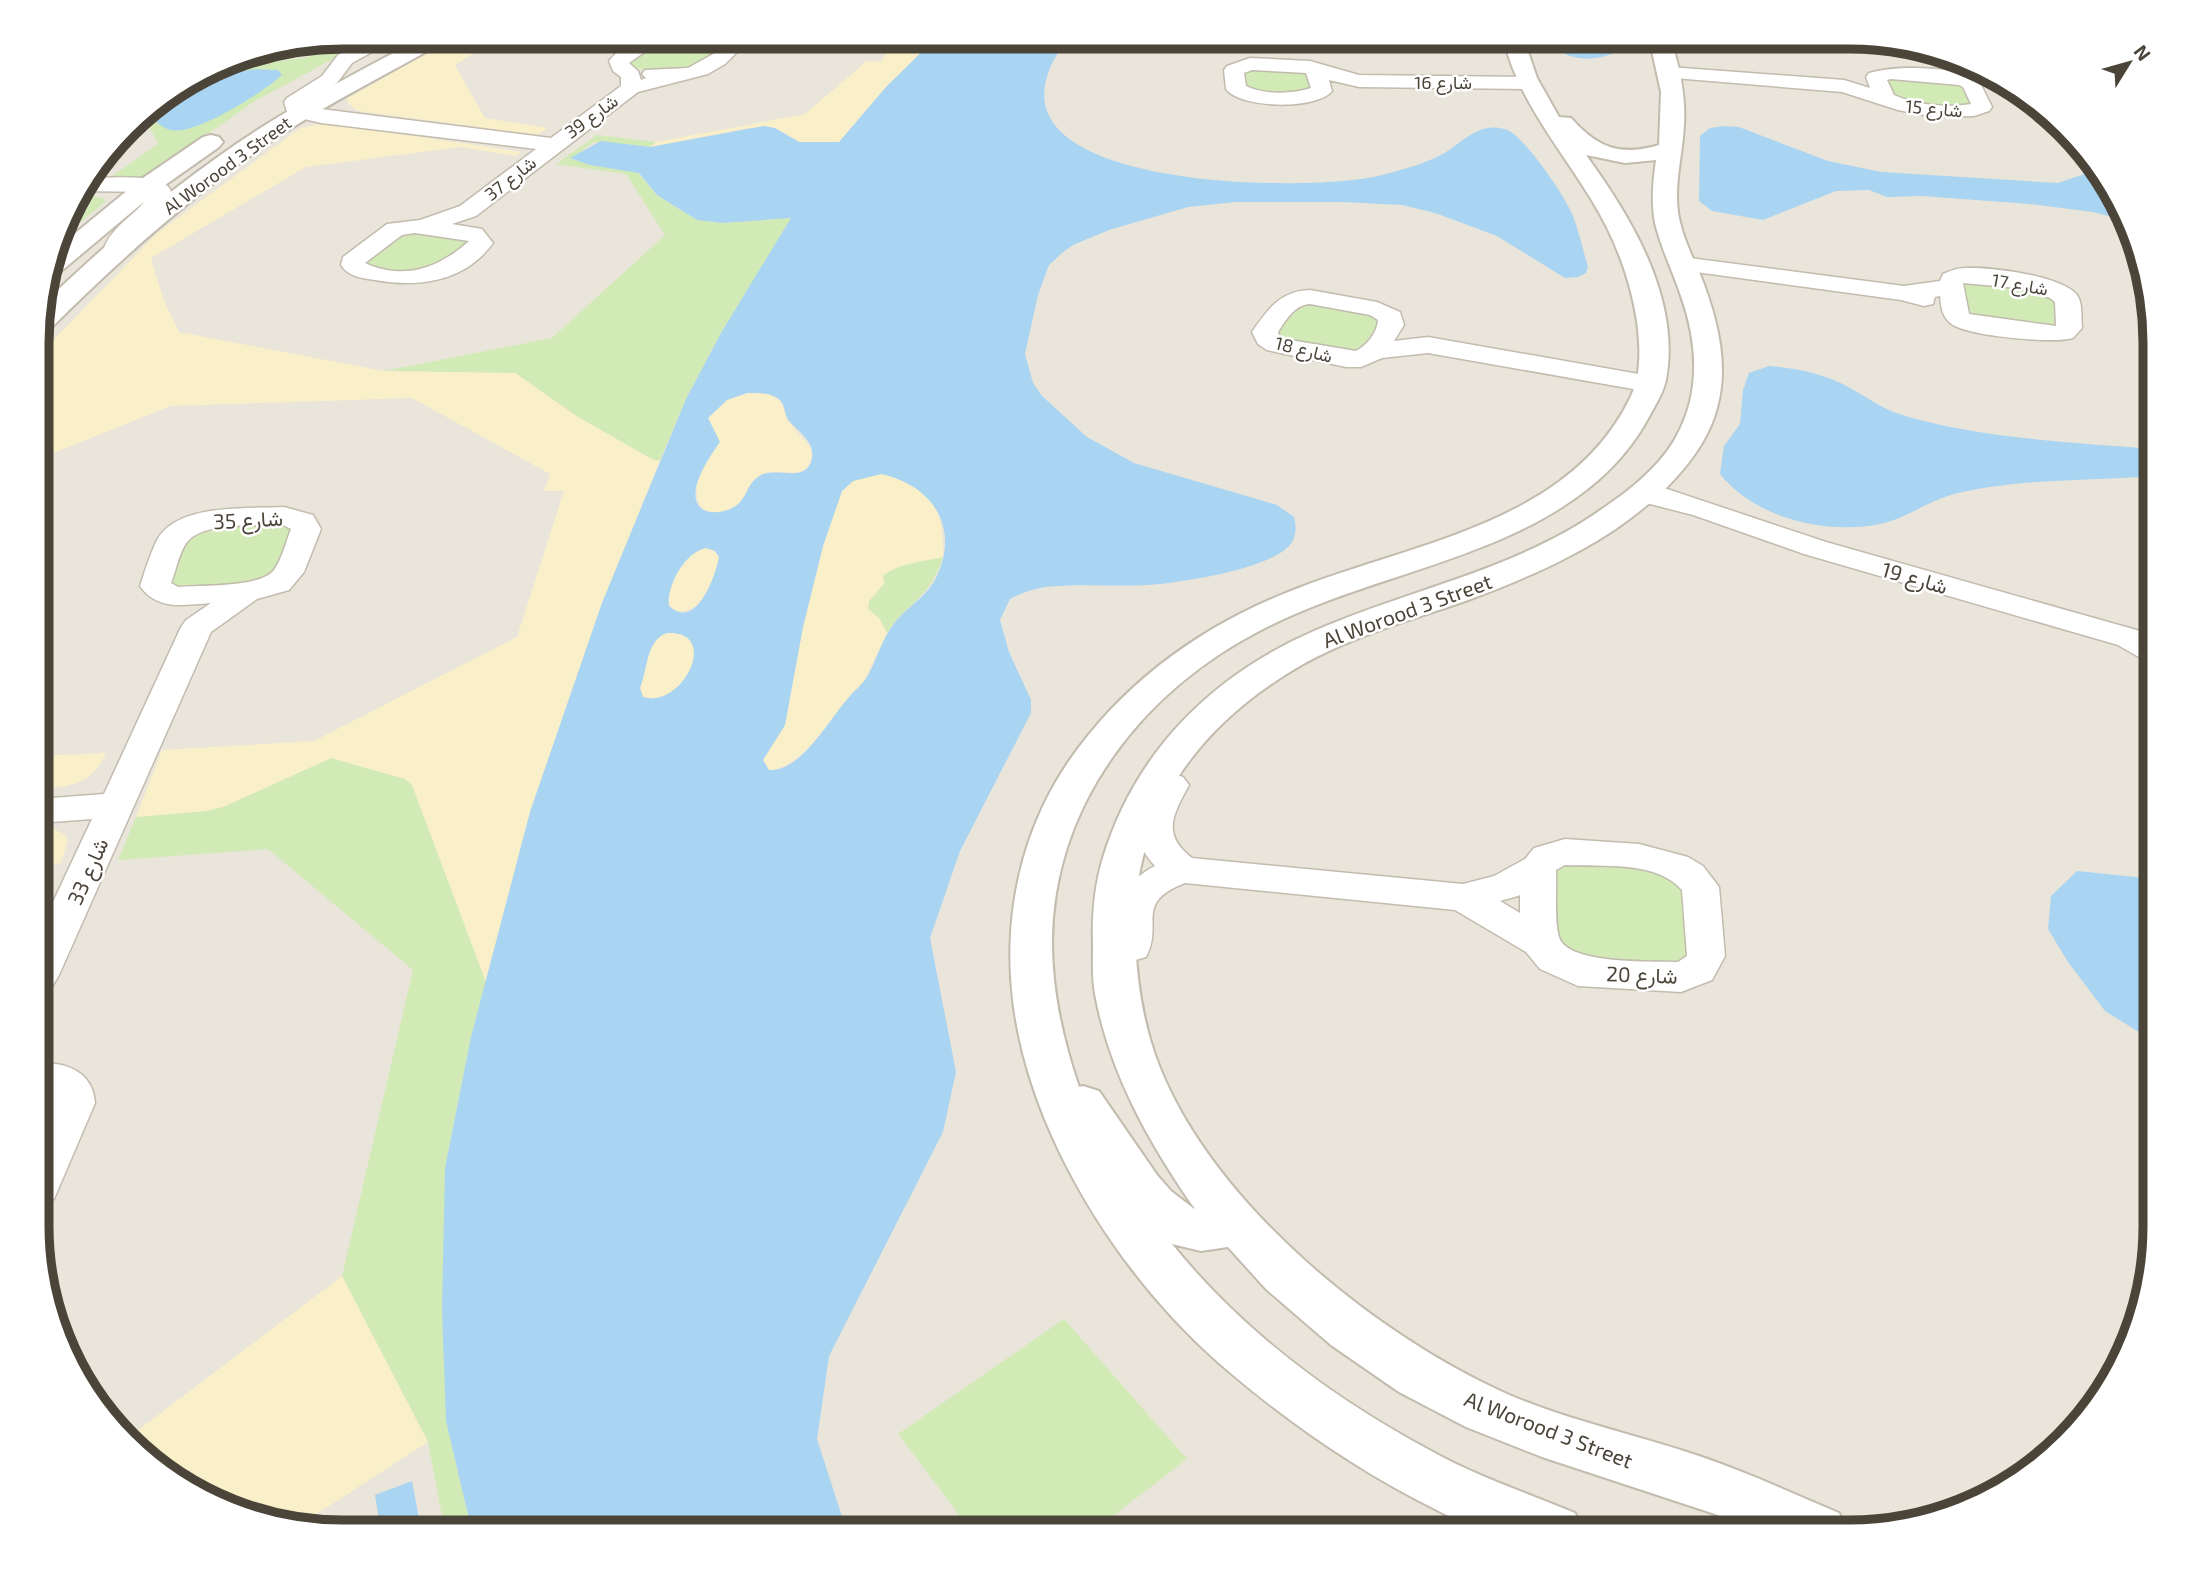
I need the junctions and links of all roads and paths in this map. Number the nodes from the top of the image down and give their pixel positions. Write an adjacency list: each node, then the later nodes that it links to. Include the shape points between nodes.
1 (362, 49): 8 (street)
2 (375, 49): 8 (street, Al Worood 3 Street)
3 (416, 49): 14 (street, Al Worood 3 Street)
4 (635, 49): 9 (street, شارع 39, via 619,61)
5 (724, 49): 9 (street, شارع 39, via 725,54 701,72)
6 (1518, 49): 13 (street, Al Worood 3 Street)
7 (1664, 55): 12 (street, شارع 15); 21 (street, Al Worood 3 Street, via 1673,123)
8 (334, 70): 16 (street, Al Worood 3 Street); 17 (street, via 325,84 294,103 292,107)
9 (629, 79): 20 (street, شارع 39)
10 (1876, 80): 12 (street, شارع 15); 15 (street, شارع 15); 15 (street, شارع 15, via 1877,75 1890,72 1956,77 1971,83 1982,107 1972,111 1911,108)
11 (1319, 81): 13 (street, شارع 16)
12 (1844, 86): 15 (street, شارع 15)
13 (1531, 91): 21 (street, via 1581,144 1593,150 1643,156); 37 (street, Al Worood 3 Street, via 1597,189 1630,248 1650,313 1654,348)
14 (327, 98): 17 (street, Al Worood 3 Street); 18 (street, via 328,109)
15 (1885, 99)
16 (273, 103)
17 (300, 114): 18 (street); 27 (street, Al Worood 3 Street, via 205,178)
18 (343, 117): 20 (street)
19 (229, 130): 23 (street, Al Worood 3 Street)
20 (552, 145): 26 (street, شارع 37)
21 (1669, 149): 29 (street, Al Worood 3 Street, via 1666,211)
22 (95, 186): 23 (street)
23 (149, 186): 25 (street, Al Worood 3 Street); 27 (street, via 160,189 161,197 118,237)
24 (94, 187): 25 (street, via 114,194)
25 (120, 208): 28 (street, Al Worood 3 Street)
26 (468, 222): 26 (street, via 481,243 433,276 407,279 361,271 353,265 355,257 402,227)
27 (115, 251): 32 (street, Al Worood 3 Street)
28 (63, 256)
29 (1682, 264): 31 (street, شارع 17); 38 (street, Al Worood 3 Street, via 1702,313 1710,373 1691,437)
30 (1951, 285): 31 (street, شارع 17); 33 (street); 33 (street, شارع 17, via 1952,279 1969,275 2050,288 2067,299 2069,328 2059,334 1981,325 1966,322)
31 (1904, 293): 33 (street, شارع 17)
32 (51, 312)
33 (1954, 312)
34 (1391, 325): 35 (street, شارع 18); 36 (street); 36 (street, شارع 18, via 1391,317 1377,309 1302,297 1286,303 1265,332 1276,345 1346,359 1361,359)
35 (1427, 345): 36 (street, شارع 18); 37 (street, شارع 18)
36 (1376, 351)
37 (1649, 389): 38 (street, via 1650,428 1626,463 1634,483); 39 (street, Al Worood 3 Street, via 1633,424 1610,453 1548,502 1470,542)
38 (1656, 481): 43 (street, شارع 19, via 1664,499 1815,548); 44 (street, Al Worood 3 Street, via 1602,524 1527,564 1484,583 1357,624)
39 (1366, 576): 44 (street, via 1371,586 1364,602 1294,633 1277,651); 54 (street, Al Worood 3 Street, via 1292,602 1224,636 1174,671 1115,724 1074,780 1047,839 1032,904 1030,975)
40 (249, 591): 41 (street, شارع 35); 41 (street, شارع 35, via 285,578 306,529 303,521 272,516 214,519 187,526 172,540 155,586); 42 (street, شارع 35)
41 (178, 596): 42 (street, شارع 35)
42 (197, 628): 46 (street)
43 (2143, 642)
44 (1279, 662): 45 (street, Al Worood 3 Street)
45 (1207, 713): 49 (street, via 1154,818 1158,846); 53 (street, Al Worood 3 Street, via 1151,785 1130,829 1117,877 1114,970)
46 (117, 805): 47 (street); 52 (street, شارع 33)
47 (49, 810)
48 (1538, 868): 50 (street, شارع 20, via 1505,887); 51 (street); 51 (street, شارع 20, via 1547,857 1565,852 1659,860 1684,869 1700,887 1706,956 1698,970 1681,977 1578,971 1554,960)
49 (1183, 870): 50 (street, شارع 20); 53 (street, شارع 20, via 1149,883 1133,909)
50 (1463, 897): 51 (street, شارع 20)
51 (1540, 942)
52 (49, 953)
53 (1129, 1042): 57 (street, Al Worood 3 Street, via 1153,1102 1188,1164)
54 (1044, 1051): 57 (street, via 1163,1214 1178,1226 1198,1230); 58 (street, Al Worood 3 Street, via 1069,1124 1108,1198 1162,1272 1233,1345 1319,1413 1418,1473)
55 (49, 1079): 56 (street, via 70,1086 74,1103)
56 (49, 1162)
57 (1234, 1225): 59 (street, Al Worood 3 Street, via 1302,1293 1365,1340 1483,1409 1719,1489)
58 (1521, 1520)
59 (1791, 1520)

